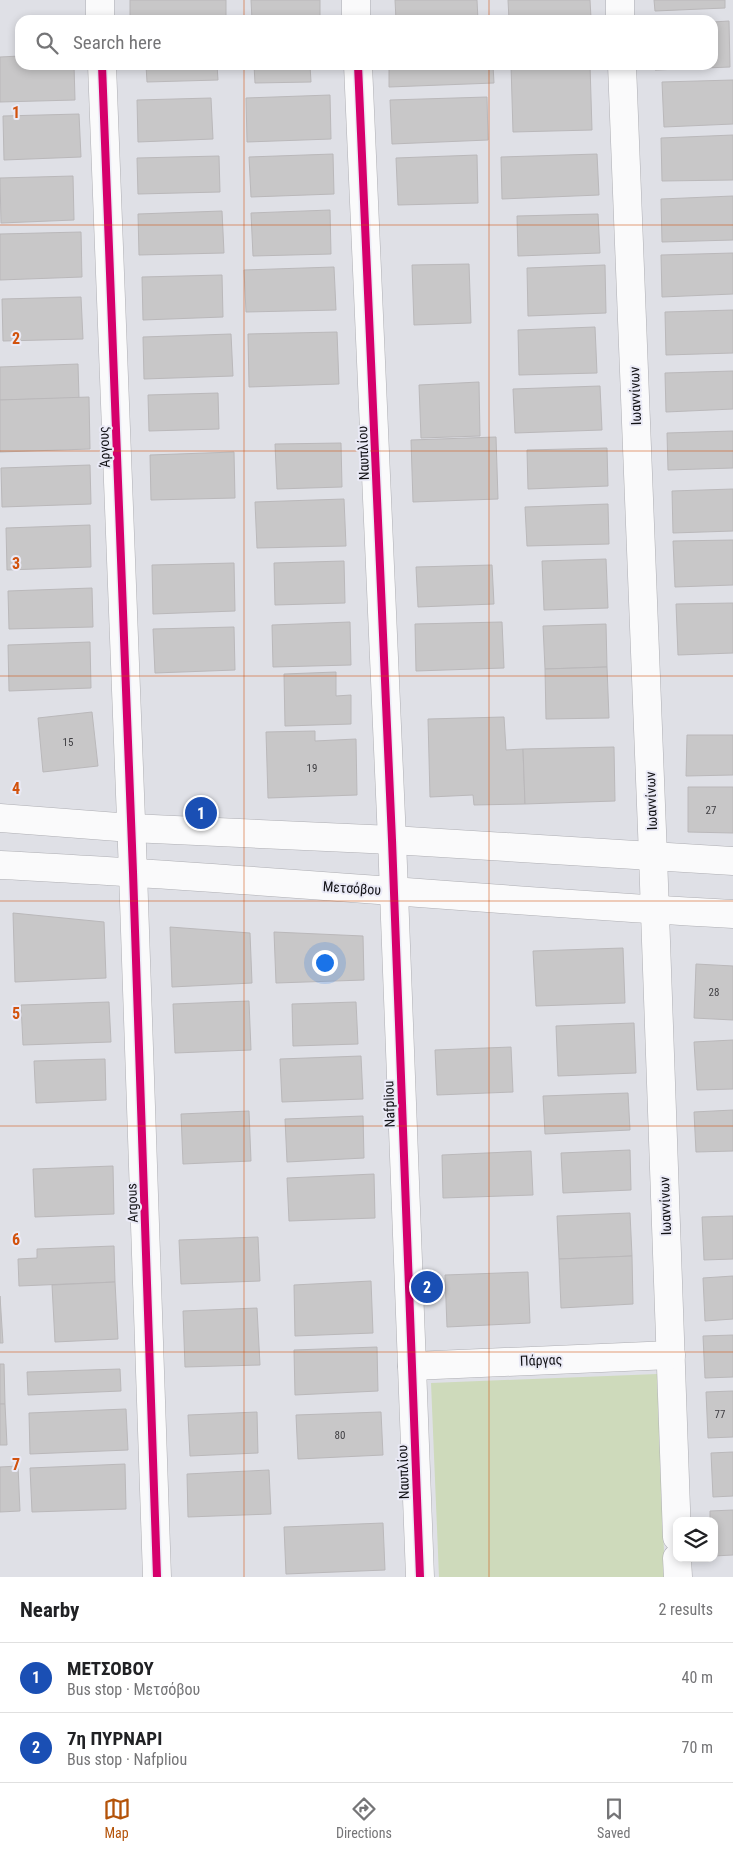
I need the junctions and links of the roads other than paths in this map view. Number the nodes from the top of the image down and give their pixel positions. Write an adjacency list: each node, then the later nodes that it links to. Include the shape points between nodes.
1 (100, 0): 4 (street)
2 (356, 0): 5 (street)
3 (620, 0): 6 (street)
4 (100, 15)
5 (356, 15)
6 (620, 15)
7 (102, 70): 11 (street, Άργους)
8 (358, 70): 12 (street, Ναυπλίου)
9 (622, 70): 13 (street, Ιωαννίνων)
10 (0, 818): 11 (street)
11 (132, 828): 12 (street); 16 (street, Argous)
12 (392, 840): 13 (street); 17 (street, Nafpliou)
13 (654, 856): 14 (street); 18 (street, Ιωαννίνων)
14 (733, 861)
15 (0, 866): 16 (street, Μετσόβου)
16 (133, 872): 17 (street, Μετσόβου); 24 (street, Argous)
17 (393, 892): 18 (street, Μετσόβου); 21 (street, Nafpliou)
18 (655, 910): 19 (street, Μετσόβου); 20 (street, Ιωαννίνων)
19 (733, 914)
20 (670, 1355): 21 (street, Πάργας); 22 (street, Ιωαννίνων)
21 (412, 1366): 25 (street, Ναυπλίου)
22 (676, 1517)
23 (678, 1562): 26 (street)
24 (157, 1577)
25 (420, 1577)
26 (678, 1577)

